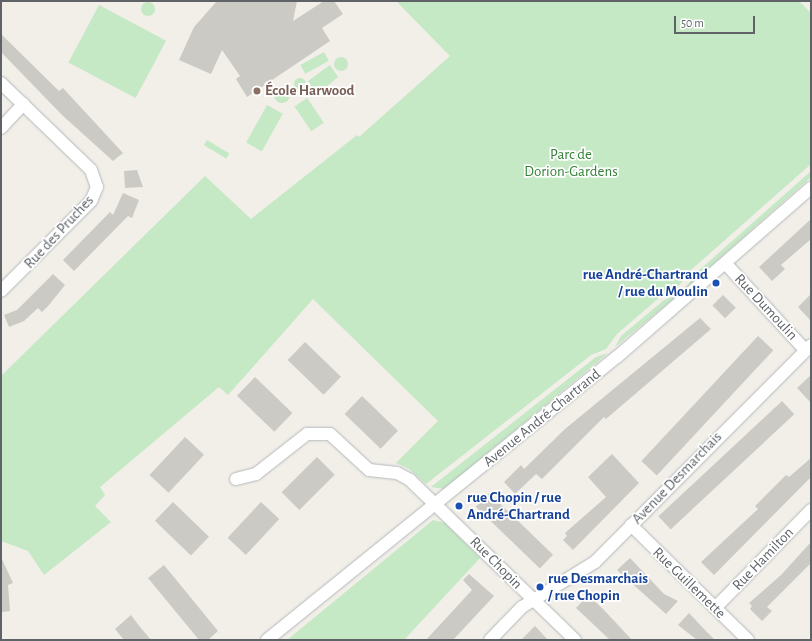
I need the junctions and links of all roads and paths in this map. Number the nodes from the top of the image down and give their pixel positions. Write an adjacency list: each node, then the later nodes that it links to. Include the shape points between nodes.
1 (1, 83): 2 (street, Rue des Pruches)
2 (23, 104): 3 (street); 6 (street, Rue des Pruches, via 91,170 97,187 91,201)
3 (1, 128)
4 (811, 188): 5 (street, Avenue André-Chartrand)
5 (726, 264): 7 (street, Rue Dumoulin); 9 (street, Avenue André-Chartrand)
6 (1, 291)
7 (808, 348): 11 (street, Avenue Desmarchais)
8 (236, 479): 9 (street, Rue Chopin, via 256,474 303,436 321,431 333,436 369,470 404,476)
9 (434, 504): 12 (street, Rue Chopin); 14 (street, Avenue André-Chartrand)
10 (811, 510): 13 (street, Rue Hamilton)
11 (631, 525): 12 (street, Avenue Desmarchais, via 587,569); 13 (street, Rue Guillemette)
12 (534, 600): 15 (street, Avenue Desmarchais); 16 (street, Rue Chopin)
13 (715, 608): 17 (street, Rue Guillemette)
14 (267, 640)
15 (490, 640)
16 (575, 640)
17 (748, 640)

